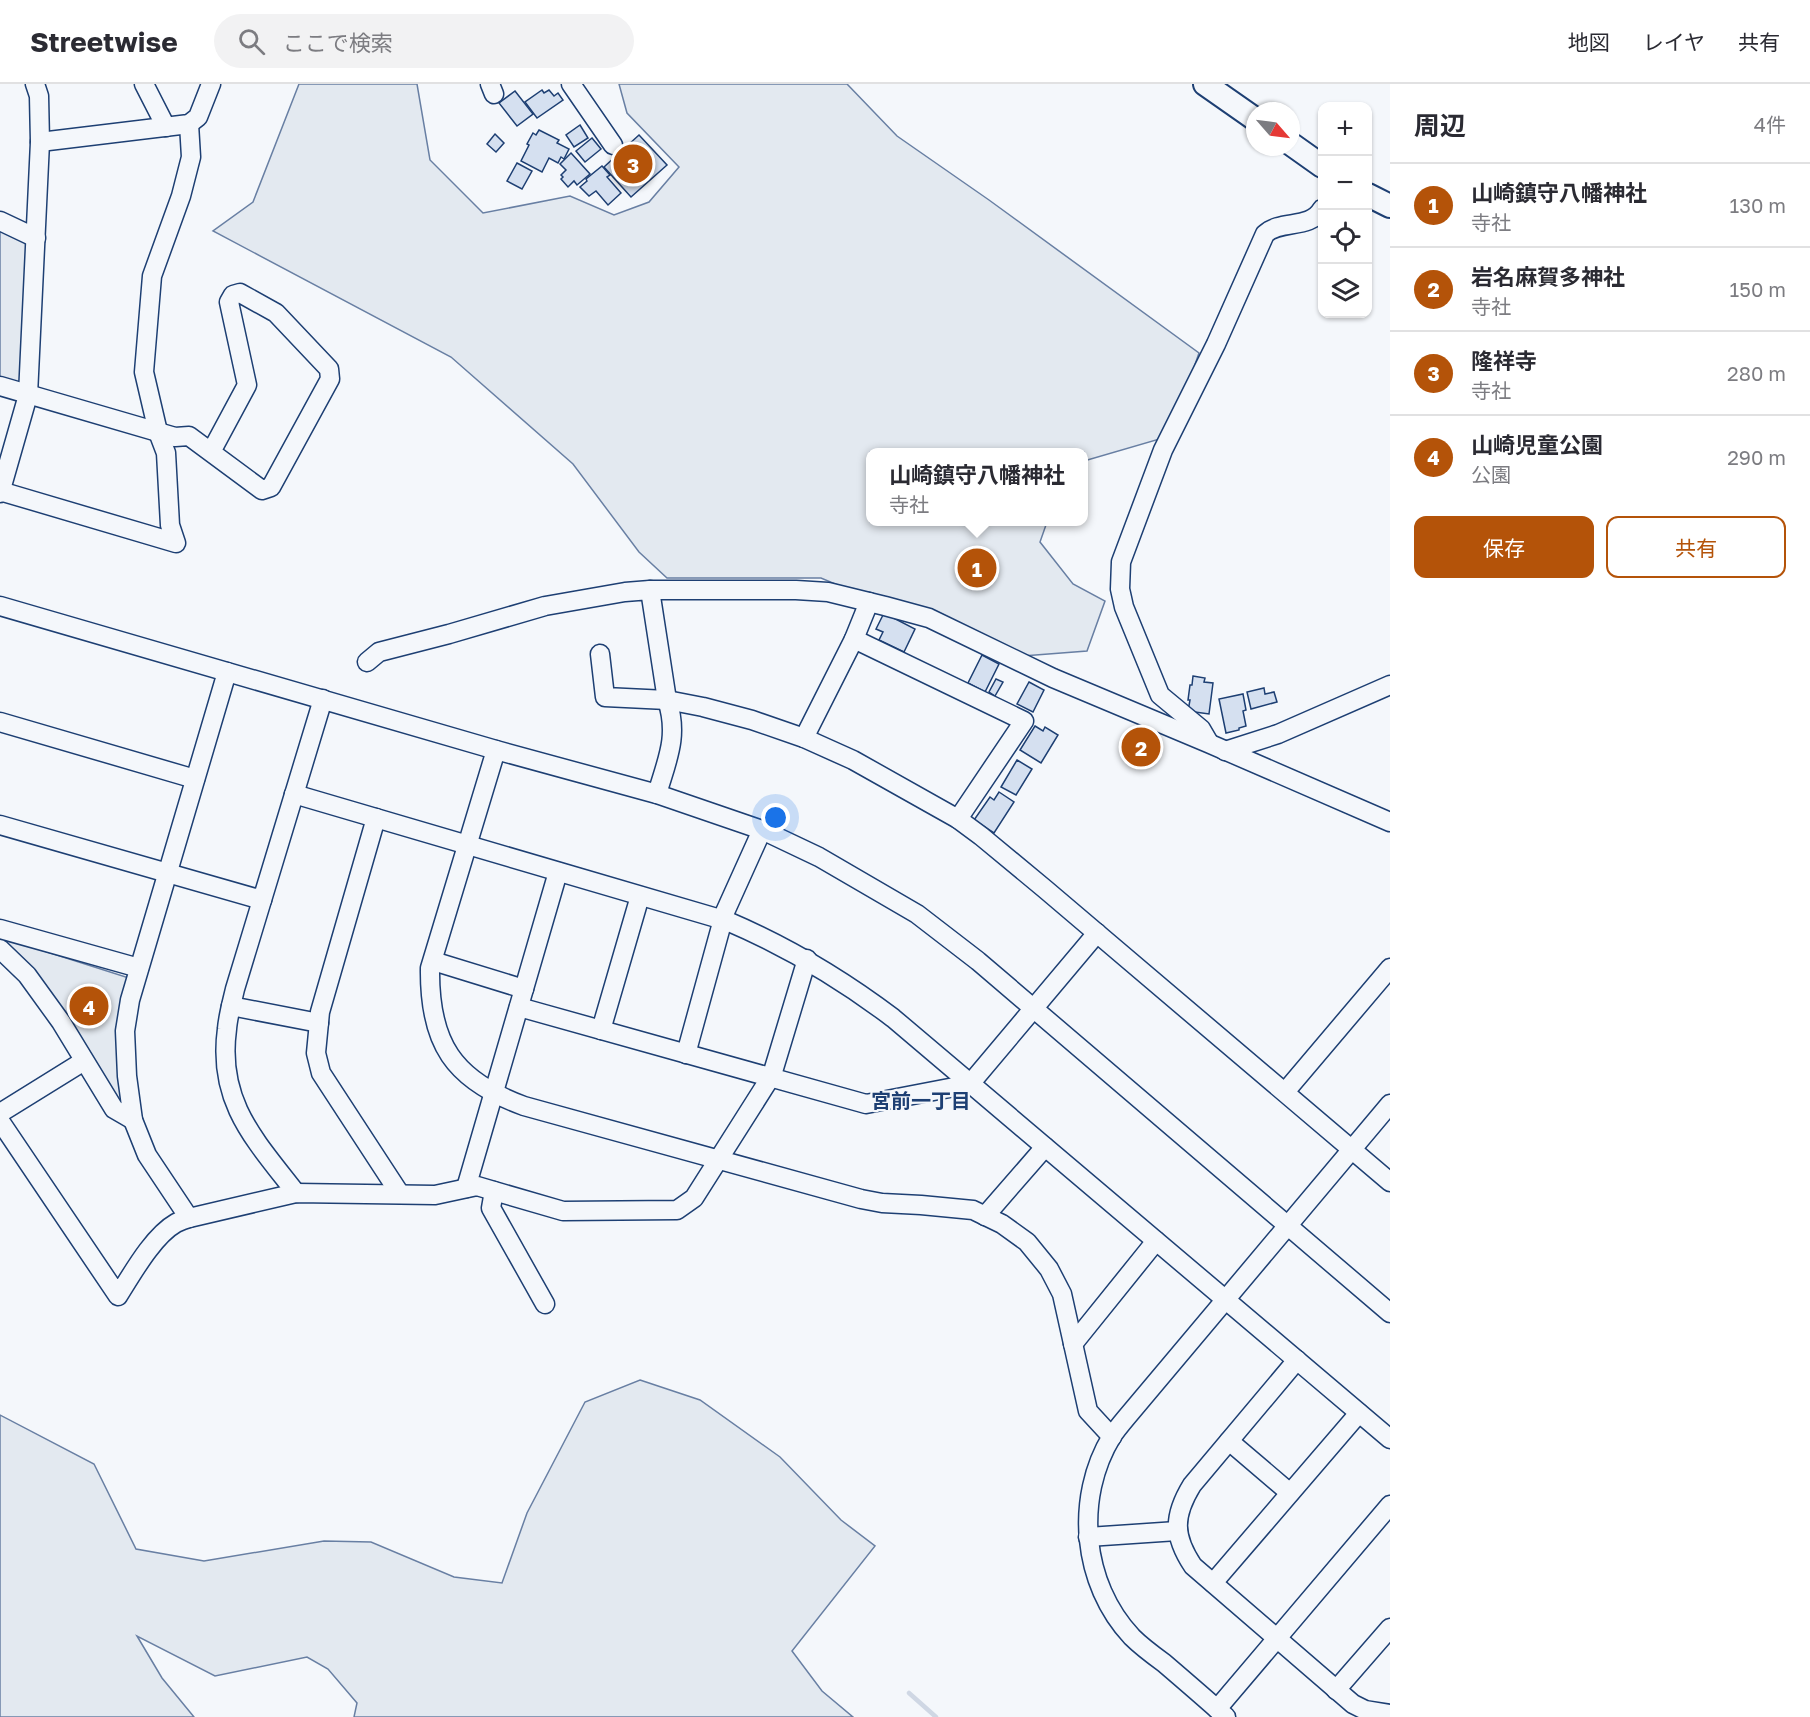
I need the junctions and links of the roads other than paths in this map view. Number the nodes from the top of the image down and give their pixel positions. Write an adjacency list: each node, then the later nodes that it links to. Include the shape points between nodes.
1 (36, 84): 9 (street)
2 (144, 84): 8 (street)
3 (211, 84): 7 (street, via 198,117)
4 (571, 84): 10 (street)
5 (1204, 84): 6 (main road)
6 (1246, 113)
7 (189, 124): 8 (street); 20 (street, via 191,158 152,276 144,372)
8 (166, 127): 9 (street)
9 (40, 142): 17 (street)
10 (612, 145)
11 (1300, 150): 12 (main road)
12 (1318, 163)
13 (1372, 197): 14 (main road)
14 (1390, 206)
15 (1322, 210): 35 (street, via 1310,221 1271,228 1265,234 1163,450 1121,562 1124,607 1160,694 1201,729)
16 (0, 221): 17 (street)
17 (36, 238): 19 (street)
18 (0, 386): 19 (street)
19 (28, 395): 20 (street); 22 (street)
20 (158, 432): 21 (street, via 189,436); 22 (street, via 166,453 170,525 176,543)
21 (211, 452): 21 (street, via 248,385 229,302 232,295 240,293 276,313 329,369 330,380 272,487 262,490)
22 (0, 492)
23 (650, 590): 24 (street, via 796,590 828,592); 28 (street, via 545,606 379,652); 32 (street)
24 (869, 602): 26 (street); 35 (street, via 929,618 1053,678)
25 (0, 606): 29 (street)
26 (854, 639): 34 (street); 42 (street, via 1024,721)
27 (600, 654): 32 (street, via 605,697)
28 (367, 662)
29 (227, 672): 31 (street); 38 (street)
30 (1390, 685): 37 (street, via 1278,734)
31 (322, 699): 36 (street); 39 (street)
32 (667, 700): 34 (street, via 703,706); 40 (street, via 673,740)
33 (0, 722): 38 (street)
34 (804, 738): 42 (street, via 854,760)
35 (1208, 743): 37 (street)
36 (496, 750): 40 (street); 46 (street)
37 (1225, 751): 43 (street)
38 (195, 779): 48 (street)
39 (294, 794): 41 (street); 50 (street)
40 (657, 794): 45 (street)
41 (376, 818): 46 (street); 62 (street)
42 (958, 819): 53 (street)
43 (1390, 822)
44 (0, 825): 48 (street)
45 (762, 830): 51 (street); 61 (street, via 819,857 917,914)
46 (467, 845): 47 (street); 56 (street)
47 (558, 872): 49 (street); 59 (street)
48 (167, 873): 50 (street); 57 (street)
49 (640, 896): 51 (street); 63 (street)
50 (262, 900): 60 (street)
51 (723, 920): 55 (street); 64 (street)
52 (0, 929): 57 (street)
53 (1097, 933): 61 (street); 68 (street)
54 (0, 949): 65 (street, via 27,975)
55 (807, 959): 66 (street); 67 (street, via 893,1018)
56 (432, 960): 59 (street); 69 (street, via 430,994 441,1040 463,1072)
57 (139, 968): 72 (street, via 125,1031)
58 (1390, 968): 68 (street)
59 (521, 998): 63 (street); 69 (street)
60 (231, 1006): 62 (street); 80 (street, via 226,1030 231,1095 257,1143)
61 (1033, 1009): 67 (street); 84 (street)
62 (318, 1023): 81 (street, via 316,1053 321,1073)
63 (601, 1030): 64 (street)
64 (686, 1054): 66 (street)
65 (84, 1061): 71 (street); 72 (street, via 114,1109)
66 (771, 1077): 67 (street, via 866,1104); 76 (street)
67 (970, 1084): 74 (street)
68 (1285, 1092): 75 (street)
69 (493, 1093): 76 (street, via 524,1106); 78 (street)
70 (1390, 1104): 75 (street)
71 (0, 1113)
72 (133, 1120): 83 (street, via 147,1155)
73 (0, 1121): 83 (street, via 118,1296 158,1239 175,1223)
74 (1045, 1147): 82 (street); 85 (street)
75 (1352, 1149): 77 (street); 84 (street)
76 (718, 1160): 79 (street, via 694,1198 677,1210 563,1211); 82 (street, via 861,1199 972,1210)
77 (1390, 1182)
78 (466, 1188): 79 (street, via 477,1186); 81 (street, via 435,1195)
79 (495, 1191): 87 (street, via 491,1208)
80 (296, 1192): 81 (street); 83 (street)
81 (400, 1194)
82 (985, 1216): 89 (street, via 1027,1242 1049,1269 1062,1294)
83 (189, 1218)
84 (1287, 1226): 86 (street); 88 (street)
85 (1156, 1241): 86 (street); 89 (street)
86 (1226, 1300): 90 (street); 92 (street)
87 (545, 1304)
88 (1390, 1313)
89 (1073, 1344): 92 (street, via 1088,1412)
90 (1297, 1360): 91 (street); 94 (street)
91 (1359, 1413): 93 (street); 95 (street)
92 (1112, 1437): 98 (street, via 1092,1485)
93 (1390, 1439)
94 (1229, 1441): 95 (street); 97 (street, via 1184,1497)
95 (1290, 1493): 99 (street)
96 (1390, 1505): 101 (street)
97 (1177, 1531): 98 (street); 99 (street, via 1193,1566)
98 (1088, 1537): 103 (street, via 1102,1590 1132,1636)
99 (1213, 1583): 101 (street)
100 (1390, 1628): 102 (street)
101 (1277, 1639): 102 (street); 103 (street)
102 (1336, 1690): 104 (street, via 1365,1710)
103 (1222, 1713)
104 (1390, 1714)

